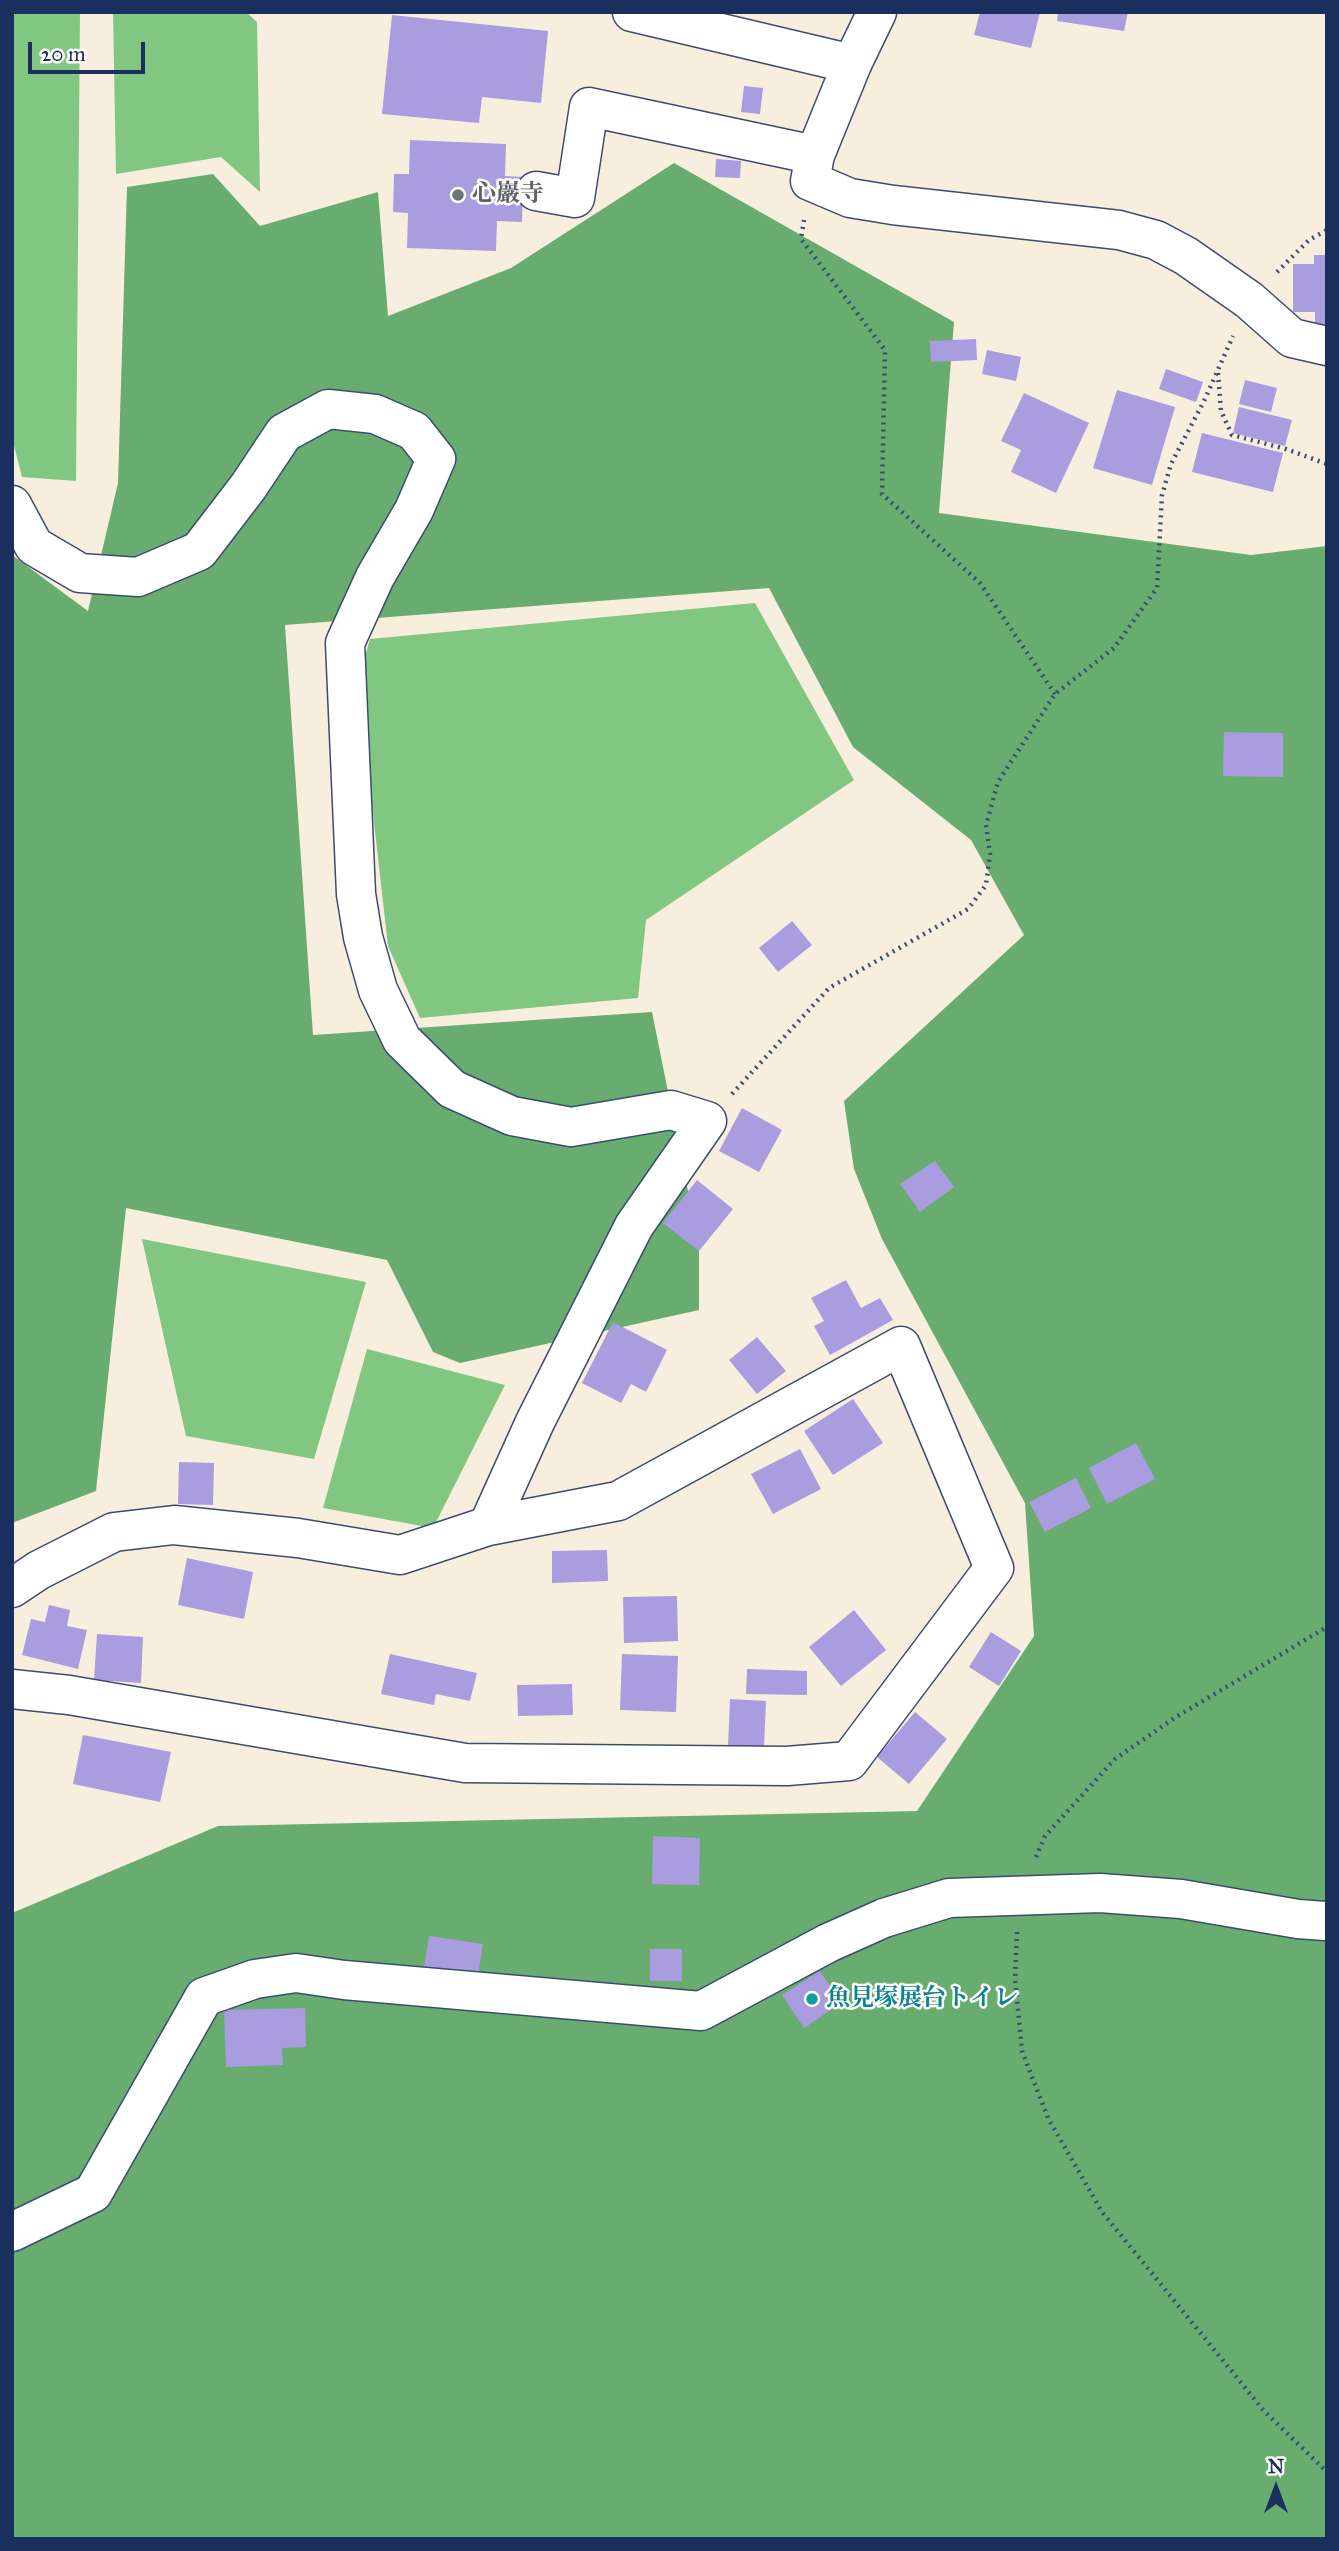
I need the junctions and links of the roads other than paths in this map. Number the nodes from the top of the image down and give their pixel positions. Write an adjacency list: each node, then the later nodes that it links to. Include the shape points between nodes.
1 (632, 12): 3 (street)
2 (877, 12): 3 (street)
3 (852, 64): 4 (street)
4 (812, 168): 5 (street, via 589,107 575,198); 6 (street, via 850,198 1119,230 1156,240 1249,300 1292,338)
5 (536, 191)
6 (1327, 346)
7 (12, 505): 8 (street, via 34,546 79,573 138,577 199,551 284,433 328,409 375,414 414,431 436,459 345,643 356,894 378,990 402,1040 452,1089 512,1116 571,1127 671,1110 707,1121 634,1226)
8 (488, 1526): 9 (street, via 400,1555 174,1525 114,1532); 10 (street, via 618,1501 901,1346 994,1568 849,1761 787,1766 465,1763)
9 (12, 1588)
10 (12, 1689)
11 (1325, 1921): 12 (street, via 1181,1899 1100,1893 949,1898 884,1918 828,1943 701,2011 296,1973 255,1979 204,1997 93,2193)
12 (12, 2232)

